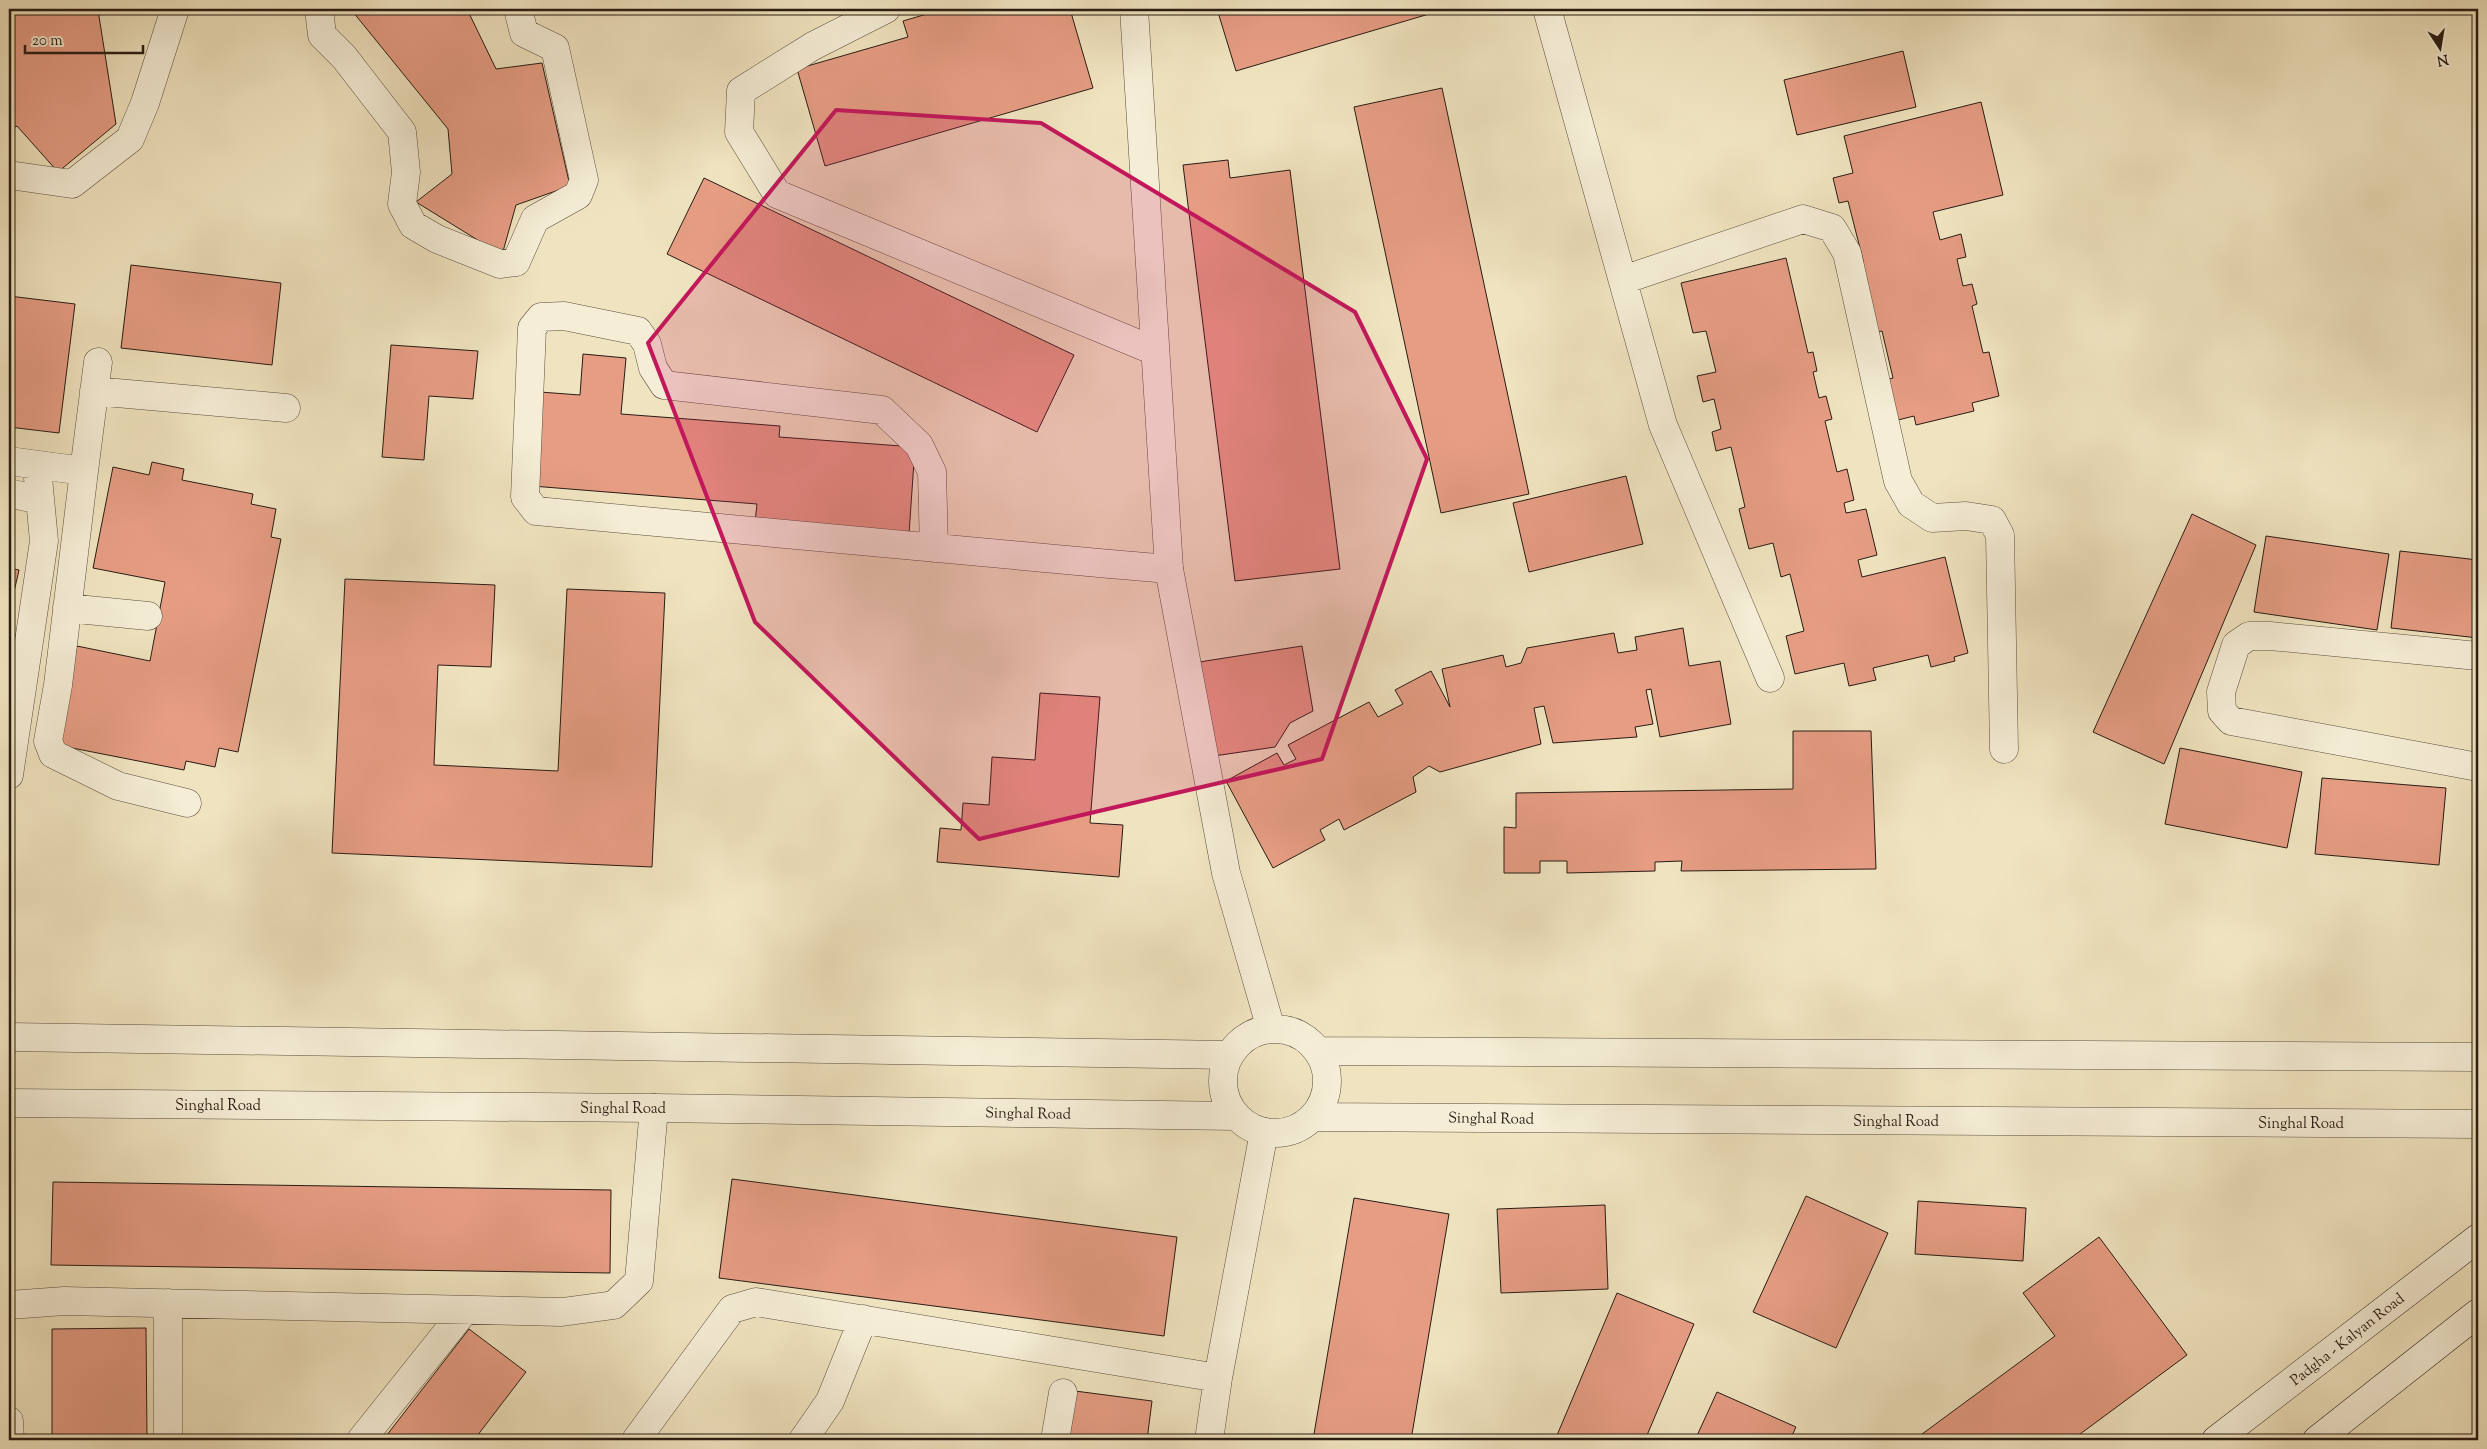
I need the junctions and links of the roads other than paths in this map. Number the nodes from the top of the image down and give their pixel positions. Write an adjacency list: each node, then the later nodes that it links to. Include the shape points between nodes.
1 (175, 9): 7 (street, via 130,139 72,184)
2 (319, 9): 3 (street, via 322,35 344,57 402,132 406,172 402,204 413,225 437,239 500,264 516,262 535,219 578,195 584,180 555,48 524,33)
3 (518, 9)
4 (886, 9): 9 (street, via 812,46 741,91 739,132 777,194)
5 (1134, 9): 9 (street)
6 (1547, 9): 8 (street)
7 (9, 175)
8 (1623, 280): 23 (street, via 1664,425); 24 (street, via 1803,219 1832,228 1847,253 1898,481 1910,504 1932,518 1966,516 1992,520 2000,535)
9 (1155, 351): 19 (street)
10 (98, 362): 11 (street)
11 (94, 391): 12 (street); 15 (street)
12 (286, 408)
13 (9, 461): 14 (street)
14 (37, 466): 15 (street); 17 (street)
15 (84, 470): 20 (street)
16 (9, 493): 17 (street)
17 (39, 500): 26 (street, via 44,542)
18 (934, 548): 18 (street, via 536,511 525,497 532,328 541,317 564,316 638,331 647,344 653,368 664,384 882,410 919,445 932,472); 19 (street)
19 (1169, 569): 28 (street, via 1226,873)
20 (67, 608): 21 (street); 27 (street, via 48,741 53,754 118,786)
21 (148, 616)
22 (2478, 656): 25 (street, via 2249,636 2236,645 2221,692 2222,711 2232,721)
23 (1770, 678)
24 (2004, 749)
25 (2478, 767)
26 (9, 775)
27 (187, 803)
28 (1271, 1029): 30 (street, via 1289,1030); 31 (street, via 1253,1033)
29 (9, 1037): 31 (street)
30 (1318, 1050): 32 (street); 36 (street, via 1326,1067 1328,1084 1323,1102)
31 (1230, 1055): 35 (street, via 1224,1070 1223,1087)
32 (2478, 1058)
33 (9, 1103): 34 (street, Singhal Road)
34 (654, 1108): 35 (street, Singhal Road); 42 (street, via 640,1281 614,1305 562,1312)
35 (1236, 1116): 38 (street)
36 (1313, 1117): 37 (street, Singhal Road); 38 (street, via 1299,1127 1281,1133)
37 (2478, 1124)
38 (1264, 1132): 45 (street)
39 (2478, 1238): 55 (street, Padgha - Kalyan Road)
40 (168, 1303): 41 (street, via 64,1301); 42 (street); 49 (street)
41 (9, 1305)
42 (464, 1310): 50 (street)
43 (2478, 1313): 56 (street)
44 (863, 1319): 45 (street); 51 (street, via 756,1302 732,1309); 52 (street, via 830,1401)
45 (1218, 1378): 54 (street)
46 (1063, 1392): 53 (street)
47 (9, 1421): 48 (street)
48 (10, 1440)
49 (168, 1440)
50 (361, 1440)
51 (636, 1440)
52 (803, 1440)
53 (1056, 1440)
54 (1209, 1440)
55 (2216, 1440)
56 (2317, 1440)

